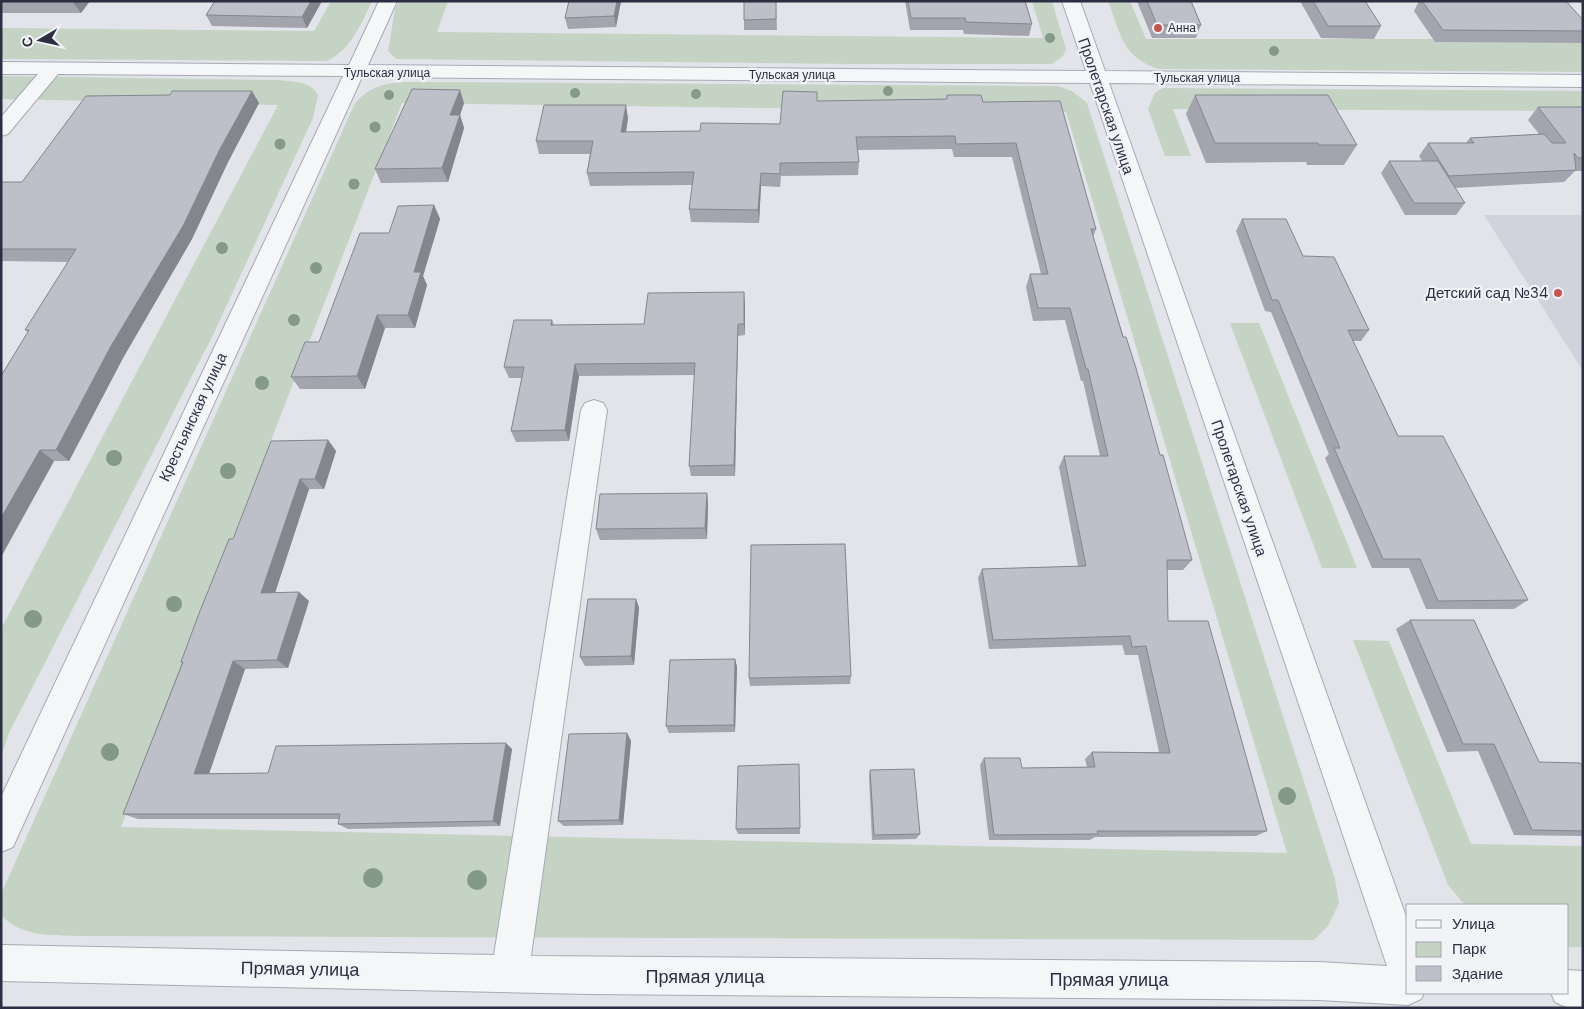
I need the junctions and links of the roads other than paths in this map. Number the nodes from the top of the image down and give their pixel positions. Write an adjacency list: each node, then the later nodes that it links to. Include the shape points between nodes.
1 (388, 1): 5 (street, Крестьянская улица)
2 (1071, 1): 6 (street, Пролетарская улица)
3 (1, 68): 4 (street, Тульская улица)
4 (52, 69): 5 (street, Тульская улица); 8 (street)
5 (354, 72): 6 (street, Тульская улица); 10 (street, Крестьянская улица)
6 (1097, 77): 7 (street, Тульская улица); 12 (street, Пролетарская улица)
7 (1583, 81)
8 (1, 130)
9 (594, 410): 13 (street)
10 (1, 835)
11 (1, 963): 13 (street, Прямая улица)
12 (1406, 969)
13 (510, 973): 14 (street, Прямая улица, via 1319,981)
14 (1406, 986)
15 (1569, 990): 16 (street)
16 (1583, 990)
17 (1414, 994): 18 (street)
18 (1419, 1008)

